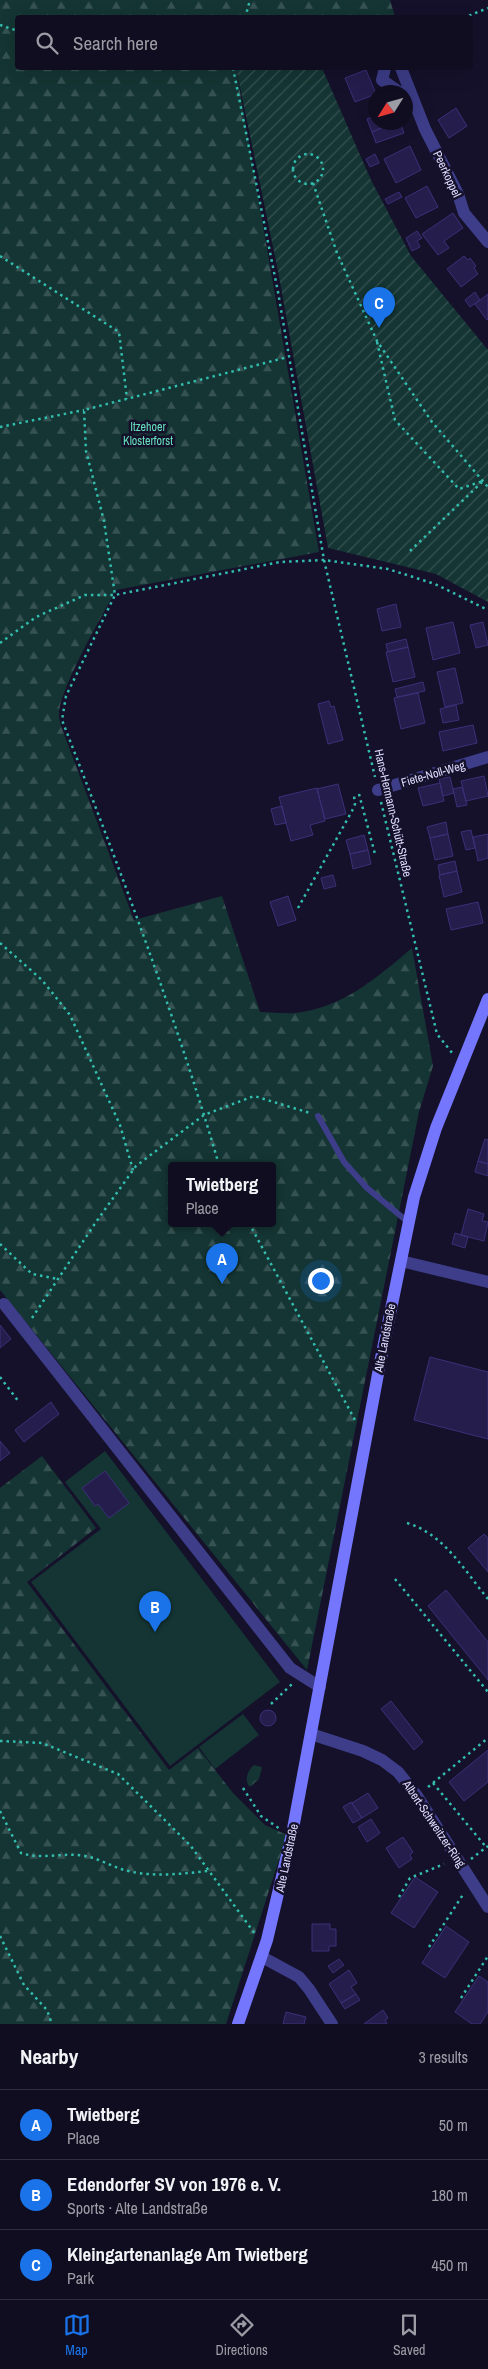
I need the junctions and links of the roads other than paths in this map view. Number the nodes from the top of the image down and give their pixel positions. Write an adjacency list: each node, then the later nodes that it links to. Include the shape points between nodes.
1 (384, 70): 3 (street, via 381,75)
2 (402, 70): 4 (street, Peerkoppel)
3 (388, 85)
4 (406, 85)
5 (413, 104): 6 (street, Peerkoppel, via 458,194 464,213)
6 (488, 242)
7 (488, 757): 8 (street, Fiete-Noll-Weg)
8 (378, 790)
9 (488, 999): 11 (street, Alte Landstraße, via 425,1161)
10 (318, 1116): 11 (lane, via 344,1162 367,1188)
11 (408, 1222): 12 (street, Alte Landstraße)
12 (401, 1261): 13 (street); 15 (street, Alte Landstraße)
13 (488, 1282)
14 (4, 1304): 15 (street, via 290,1668)
15 (320, 1687): 16 (street, Alte Landstraße)
16 (311, 1734): 17 (street, Albert-Schweitzer-Ring, via 364,1751 398,1772); 18 (street, Alte Landstraße, via 292,1834)
17 (488, 1907)
18 (263, 1952): 19 (street, Alte Landstraße); 20 (street, via 299,1977)
19 (238, 2024)
20 (332, 2024)

